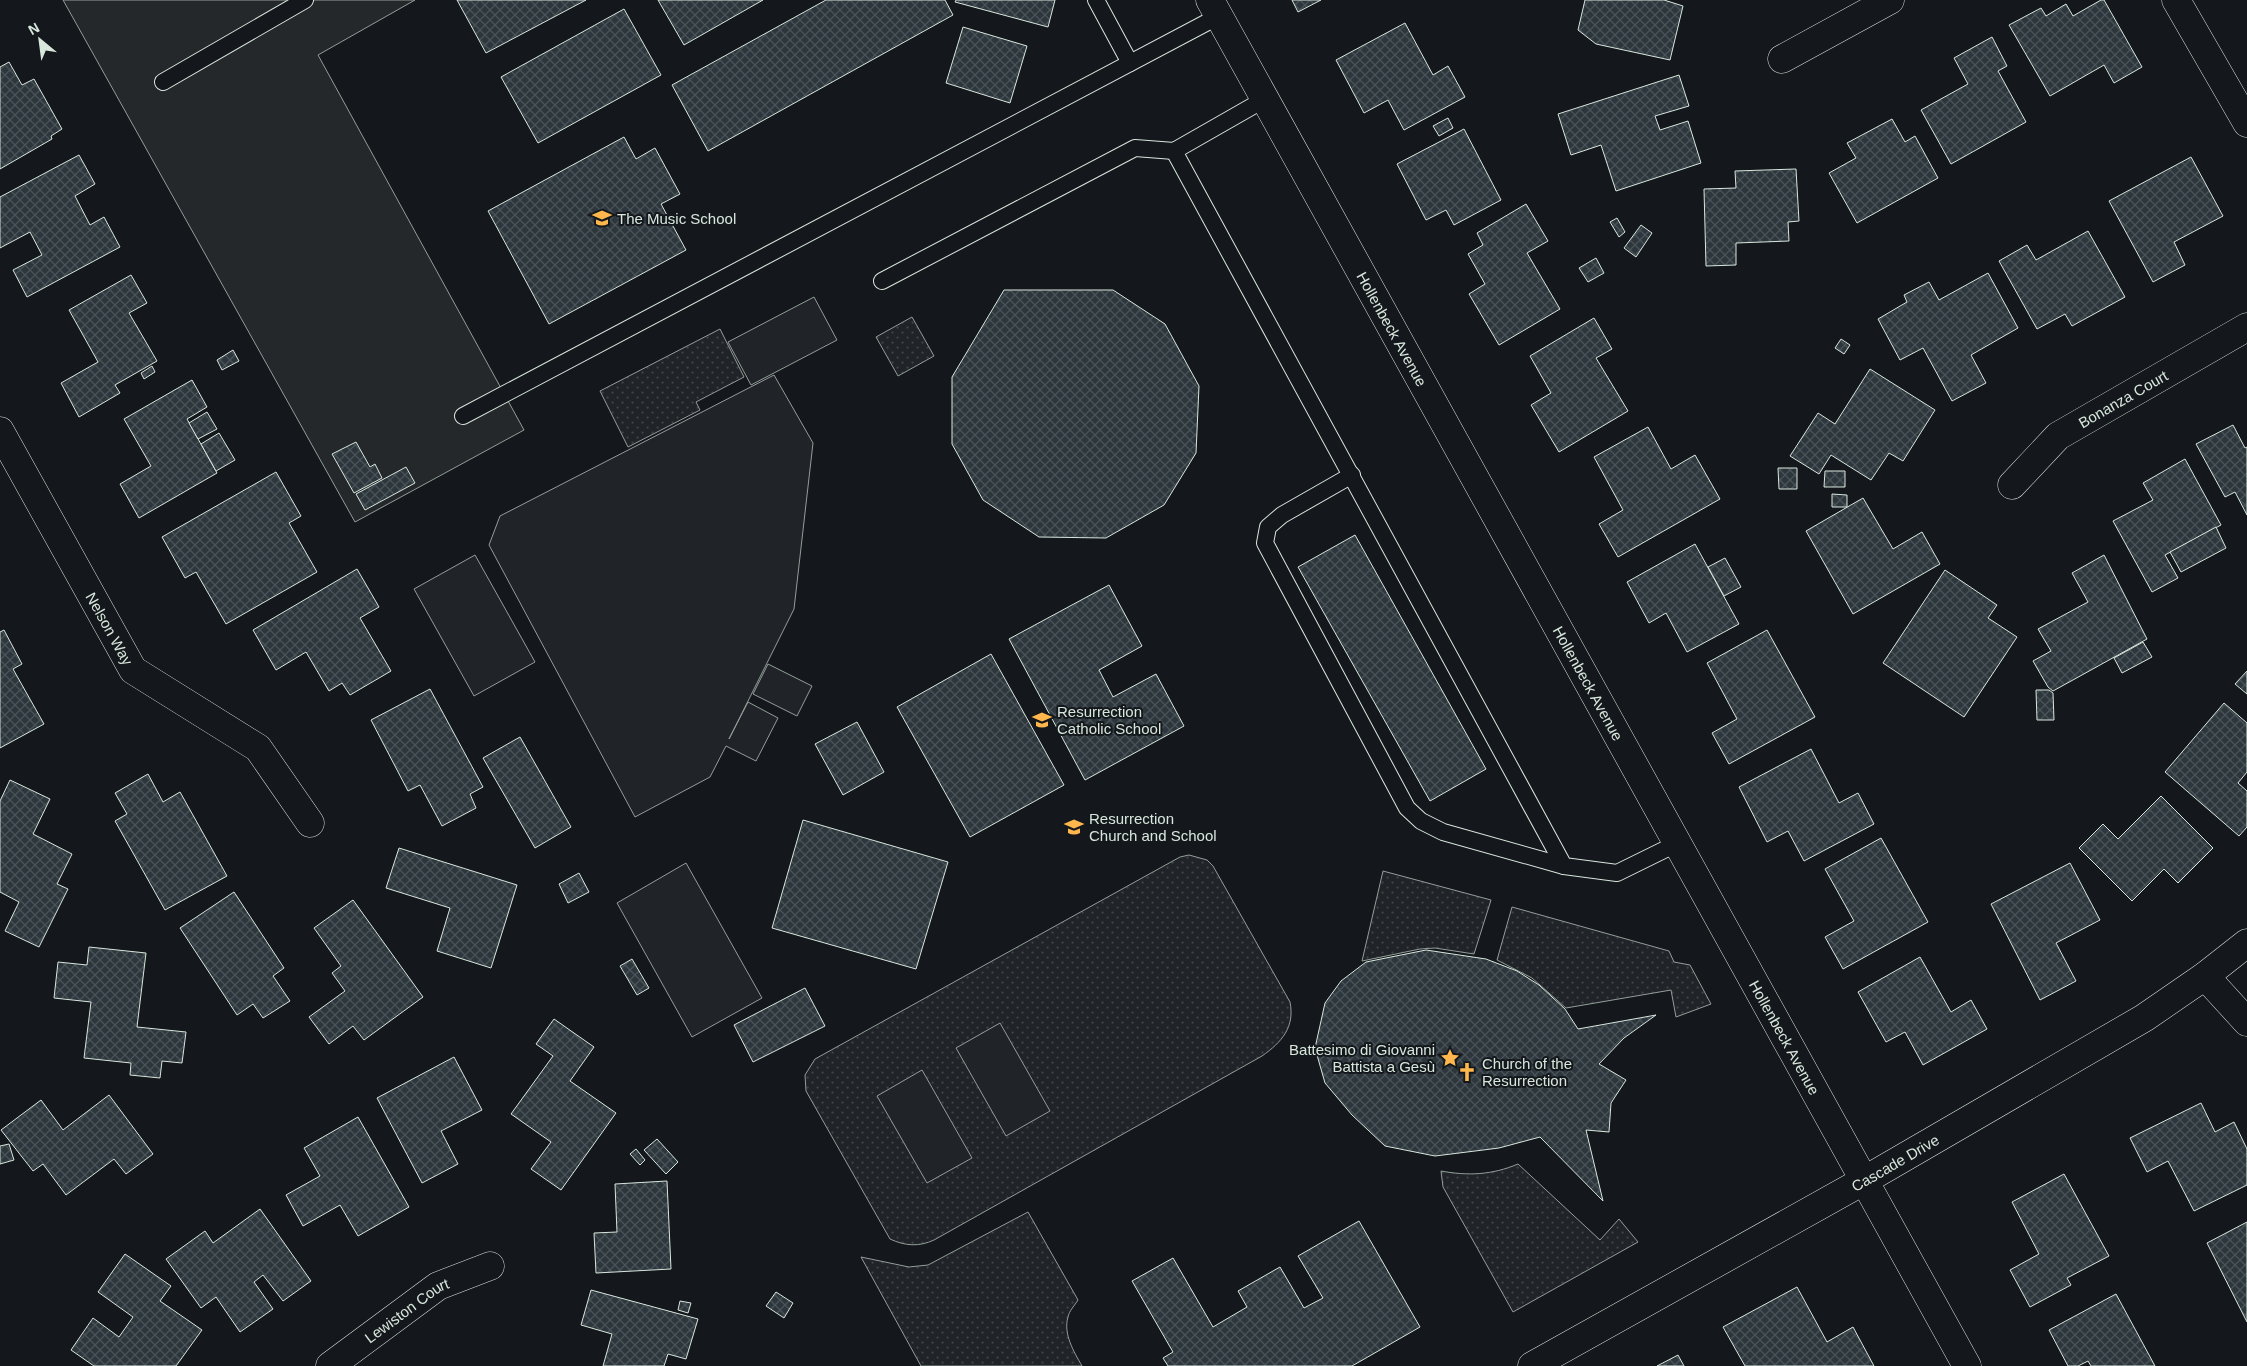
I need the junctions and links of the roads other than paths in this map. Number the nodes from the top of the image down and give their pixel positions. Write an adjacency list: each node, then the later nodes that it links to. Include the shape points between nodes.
1 (306, 0): 8 (lane)
2 (1096, 0): 7 (lane)
3 (1890, 0): 6 (street)
4 (2176, 0): 10 (street)
5 (1215, 8): 7 (lane); 9 (street, Hollenbeck Avenue)
6 (1782, 59)
7 (1130, 63): 14 (lane)
8 (163, 82)
9 (1265, 99): 11 (lane); 19 (street, Hollenbeck Avenue)
10 (2247, 123)
11 (1174, 151): 12 (lane, via 1135,148); 16 (lane)
12 (882, 281)
13 (2247, 327): 17 (street, Bonanza Court, via 2058,436)
14 (463, 416)
15 (0, 430): 18 (street, Nelson Way, via 133,670 258,748)
16 (1352, 475): 20 (lane); 20 (lane, via 1282,515 1268,527 1265,543 1407,808 1421,821 1443,832)
17 (2012, 485)
18 (310, 823)
19 (1678, 843): 20 (lane, via 1617,873); 24 (street, Hollenbeck Avenue)
20 (1564, 866)
21 (2247, 943): 22 (street, Cascade Drive)
22 (2205, 976): 23 (street); 24 (street, Cascade Drive, via 2144,1018)
23 (2247, 1022)
24 (1865, 1180): 27 (street, Cascade Drive); 28 (street, Hollenbeck Avenue)
25 (490, 1266): 26 (street, Lewiston Court, via 438,1286)
26 (334, 1364)
27 (1532, 1366)
28 (1967, 1366)

